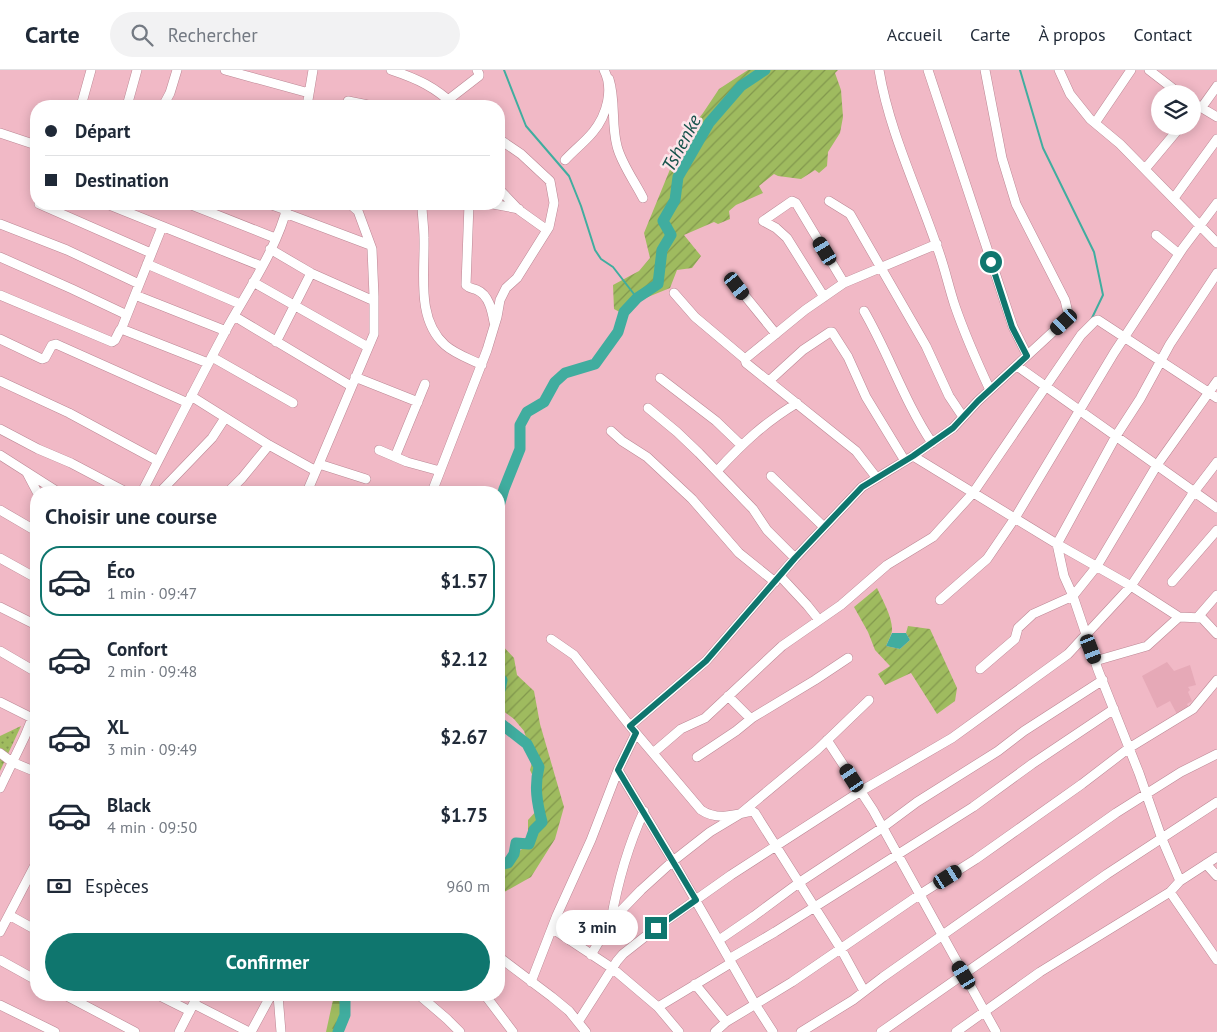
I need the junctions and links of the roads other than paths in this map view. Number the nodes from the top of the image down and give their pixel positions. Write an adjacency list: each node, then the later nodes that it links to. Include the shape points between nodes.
1 (91, 70): 19 (street)
2 (137, 70): 20 (street)
3 (177, 70): 21 (street)
4 (225, 70): 18 (street)
5 (313, 70): 18 (street)
6 (391, 70): 23 (street, via 416,78)
7 (477, 70): 24 (street, via 479,76)
8 (604, 70): 15 (street)
9 (879, 70): 58 (street, via 899,142)
10 (928, 70): 91 (street, via 1012,327)
11 (985, 70): 91 (street, via 1002,158 1016,204 1069,313 1064,322)
12 (1059, 70): 28 (street, via 1070,94)
13 (1131, 70): 28 (street)
14 (1149, 70): 16 (street)
15 (609, 80): 34 (street, via 608,100 600,122); 37 (street, via 617,146)
16 (1168, 85)
17 (1217, 86): 25 (street)
18 (309, 93): 22 (street)
19 (84, 100)
20 (129, 100)
21 (166, 100)
22 (308, 100)
23 (448, 100)
24 (456, 100)
25 (1201, 103)
26 (1201, 109): 27 (street)
27 (1217, 117)
28 (1095, 123): 35 (street)
29 (0, 133): 32 (street)
30 (1174, 135): 35 (street)
31 (1217, 139): 38 (street)
32 (30, 143)
33 (505, 143): 54 (street, via 550,181 554,203)
34 (566, 160)
35 (1145, 170): 38 (street)
36 (505, 195): 50 (street)
37 (643, 198)
38 (1174, 198): 52 (street)
39 (829, 201): 66 (street, via 850,214)
40 (1217, 202): 52 (street)
41 (505, 207): 50 (street)
42 (54, 210): 61 (street)
43 (121, 210): 53 (street)
44 (204, 210): 56 (street)
45 (286, 210): 56 (street)
46 (288, 210): 59 (street)
47 (357, 210): 59 (street)
48 (422, 210): 95 (street, via 427,314 437,337 444,344)
49 (469, 210): 83 (street, via 466,285 480,291 486,298)
50 (519, 210): 54 (street)
51 (0, 224): 71 (street, via 67,250)
52 (1200, 226): 57 (street); 62 (street)
53 (162, 227): 61 (street); 65 (street)
54 (547, 230): 83 (street, via 517,278 506,288)
55 (1156, 235): 62 (street)
56 (275, 238): 60 (street)
57 (1217, 243)
58 (937, 244): 66 (street); 105 (street, via 961,322)
59 (370, 245): 77 (street)
60 (270, 249): 65 (street); 67 (street)
61 (151, 252): 64 (street)
62 (1179, 254): 87 (street)
63 (0, 257): 81 (street)
64 (147, 264): 71 (street); 78 (street)
65 (261, 266): 69 (street)
66 (881, 268): 70 (street); 114 (street)
67 (311, 273): 77 (street); 79 (street)
68 (1217, 273): 94 (street)
69 (252, 282): 78 (street); 79 (street)
70 (844, 283): 76 (street); 76 (street, via 796,203 787,203 763,220 787,238)
71 (139, 284): 74 (street)
72 (737, 286): 86 (street)
73 (674, 293): 92 (street, via 691,313)
74 (135, 294): 81 (street); 85 (street)
75 (0, 295): 84 (street, via 112,342)
76 (824, 297): 86 (street)
77 (374, 301): 90 (street, via 374,334)
78 (240, 304): 82 (street)
79 (294, 306): 89 (street); 90 (street)
80 (864, 311): 119 (street, via 914,414)
81 (126, 315): 84 (street)
82 (234, 316): 85 (street); 89 (street)
83 (495, 324): 95 (street)
84 (121, 330): 93 (street)
85 (226, 331): 93 (street)
86 (776, 334): 92 (street)
87 (1123, 338): 94 (street); 104 (street, via 1095,320); 113 (street)
88 (0, 339): 108 (street, via 42,358 56,344)
89 (276, 342): 103 (street)
90 (368, 347): 97 (street)
91 (1027, 356): 96 (street)
92 (745, 359): 99 (street)
93 (210, 360): 108 (street); 110 (street)
94 (1161, 361): 106 (street); 118 (street)
95 (482, 365): 133 (street)
96 (1017, 366): 104 (street); 105 (street)
97 (355, 377): 103 (street); 109 (street)
98 (660, 378): 121 (street, via 716,421)
99 (769, 380): 111 (street); 127 (street, via 803,350 832,332)
100 (0, 381): 126 (street, via 69,413)
101 (1217, 382): 106 (street)
102 (426, 384): 109 (street)
103 (351, 386): 130 (street)
104 (1046, 387): 113 (street); 146 (street)
105 (990, 390): 114 (street)
106 (1208, 392): 107 (street); 129 (street)
107 (1217, 398)
108 (190, 399): 115 (street); 126 (street)
109 (418, 402): 125 (street)
110 (293, 403)
111 (797, 403): 121 (street); 135 (street, via 856,451)
112 (648, 408): 131 (street)
113 (1079, 411): 118 (street); 149 (street)
114 (963, 417): 119 (street)
115 (225, 418): 120 (street); 141 (street, via 212,438)
116 (0, 429): 139 (street)
117 (611, 432): 158 (street, via 647,457 692,499 739,553)
118 (1116, 436): 129 (street); 153 (street)
119 (932, 443): 124 (street)
120 (269, 445): 130 (street); 142 (street)
121 (741, 445): 131 (street)
122 (379, 450): 125 (street)
123 (0, 455): 132 (street)
124 (913, 456): 127 (street); 146 (street)
125 (395, 457): 133 (street)
126 (158, 461): 140 (street)
127 (905, 461): 135 (street)
128 (1217, 462): 145 (street)
129 (1157, 465): 145 (street); 156 (street)
130 (318, 467): 136 (street); 143 (street)
131 (717, 471): 155 (street)
132 (26, 472): 137 (street); 138 (street)
133 (440, 472): 144 (street)
134 (771, 476): 150 (street)
135 (876, 477): 150 (street)
136 (366, 479)
137 (34, 486)
138 (48, 486)
139 (115, 486)
140 (145, 486)
141 (166, 486)
142 (234, 486)
143 (310, 486)
144 (434, 486)
145 (1194, 492): 147 (street); 160 (street)
146 (973, 493): 149 (street); 167 (street, via 933,537 887,565)
147 (1217, 508)
148 (0, 510): 151 (street)
149 (1015, 518): 153 (street); 163 (street, via 986,559)
150 (824, 527): 155 (street)
151 (30, 528)
152 (1217, 530): 159 (street)
153 (1057, 544): 156 (street); 162 (street, via 1064,576)
154 (0, 558): 157 (street)
155 (795, 558): 158 (street)
156 (1097, 566): 160 (street); 162 (street)
157 (30, 575)
158 (778, 579): 167 (street, via 807,604); 186 (street, via 706,661)
159 (1172, 582)
160 (1131, 586): 165 (street); 170 (street)
161 (1217, 595): 166 (street)
162 (1073, 596): 170 (street); 176 (street, via 1033,614 1018,628 1015,639)
163 (940, 600)
164 (0, 607): 168 (street)
165 (1179, 617): 166 (street); 174 (street, via 1147,646)
166 (1197, 618): 169 (street, via 1205,620)
167 (819, 620): 179 (street, via 782,646)
168 (30, 622)
169 (1217, 634)
170 (1086, 636): 174 (street); 199 (street, via 1068,654 952,738)
171 (551, 639): 186 (street, via 574,655)
172 (0, 651): 175 (street)
173 (848, 658): 184 (street)
174 (1095, 661): 177 (street)
175 (30, 668)
176 (980, 669)
177 (1102, 680): 182 (street); 204 (street)
178 (1217, 680): 190 (street, via 1193,708)
179 (728, 696): 184 (street); 192 (street, via 705,718 681,728)
180 (869, 700): 189 (street)
181 (0, 702): 183 (street)
182 (1114, 710): 190 (street); 207 (street, via 973,807)
183 (30, 717)
184 (752, 718): 194 (street)
185 (30, 724): 188 (street)
186 (633, 730): 192 (street); 197 (street)
187 (30, 734): 188 (street)
188 (26, 736): 195 (street)
189 (827, 740): 199 (street); 203 (street)
190 (1129, 748): 200 (street); 216 (street, via 976,859)
191 (0, 753): 195 (street)
192 (653, 753): 203 (street, via 701,810 718,816)
193 (1217, 754): 200 (street)
194 (697, 757)
195 (12, 762): 196 (street); 198 (street)
196 (30, 770)
197 (618, 770): 202 (street); 222 (street)
198 (0, 788)
199 (861, 792): 204 (street); 206 (street)
200 (1146, 794): 205 (street); 224 (street)
201 (1217, 802): 205 (street)
202 (644, 811): 209 (street); 220 (street, via 621,870)
203 (740, 814): 206 (street, via 755,813); 209 (street, via 717,827)
204 (882, 828): 207 (street); 213 (street)
205 (1162, 839): 212 (street); 233 (street)
206 (777, 846): 213 (street); 217 (street)
207 (897, 854): 216 (street); 218 (street)
208 (1217, 857): 210 (street)
209 (673, 861): 217 (street); 220 (street)
210 (1206, 864): 211 (street); 212 (street)
211 (1217, 876)
212 (1180, 881): 215 (street)
213 (800, 882): 218 (street); 225 (street)
214 (30, 883): 219 (street)
215 (1170, 892): 229 (street); 249 (street, via 1040,972)
216 (919, 895): 224 (street); 226 (street)
217 (696, 900): 225 (street); 232 (street, via 637,942)
218 (815, 906): 226 (street); 230 (street)
219 (9, 915): 221 (street); 223 (street)
220 (611, 921): 227 (street)
221 (30, 927)
222 (553, 929): 227 (street); 235 (street)
223 (0, 932)
224 (942, 937): 233 (street); 237 (street)
225 (719, 940): 230 (street)
226 (842, 949): 237 (street); 245 (street)
227 (591, 955): 232 (street)
228 (0, 960): 234 (street)
229 (1217, 960)
230 (730, 961): 236 (street); 245 (street)
231 (505, 962): 235 (street)
232 (612, 968): 247 (street); 250 (street)
233 (964, 975): 249 (street); 264 (street)
234 (30, 977)
235 (531, 982): 250 (street)
236 (695, 984): 247 (street); 251 (street)
237 (864, 991): 263 (street)
238 (76, 1001): 253 (street)
239 (174, 1001): 248 (street)
240 (195, 1001): 248 (street)
241 (268, 1001): 255 (street)
242 (278, 1001): 256 (street)
243 (425, 1001): 257 (street)
244 (490, 1001): 258 (street)
245 (755, 1004): 251 (street); 262 (street)
246 (0, 1005): 252 (street)
247 (658, 1007): 260 (street)
248 (192, 1008): 254 (street); 255 (street)
249 (984, 1011): 265 (street); 266 (street)
250 (578, 1022): 259 (street)
251 (726, 1022): 261 (street)
252 (55, 1032)
253 (135, 1032)
254 (179, 1032)
255 (250, 1032)
256 (281, 1032)
257 (460, 1032)
258 (513, 1032)
259 (586, 1032)
260 (679, 1032)
261 (715, 1032)
262 (773, 1032)
263 (801, 1032)
264 (881, 1032)
265 (956, 1032)
266 (996, 1032)

